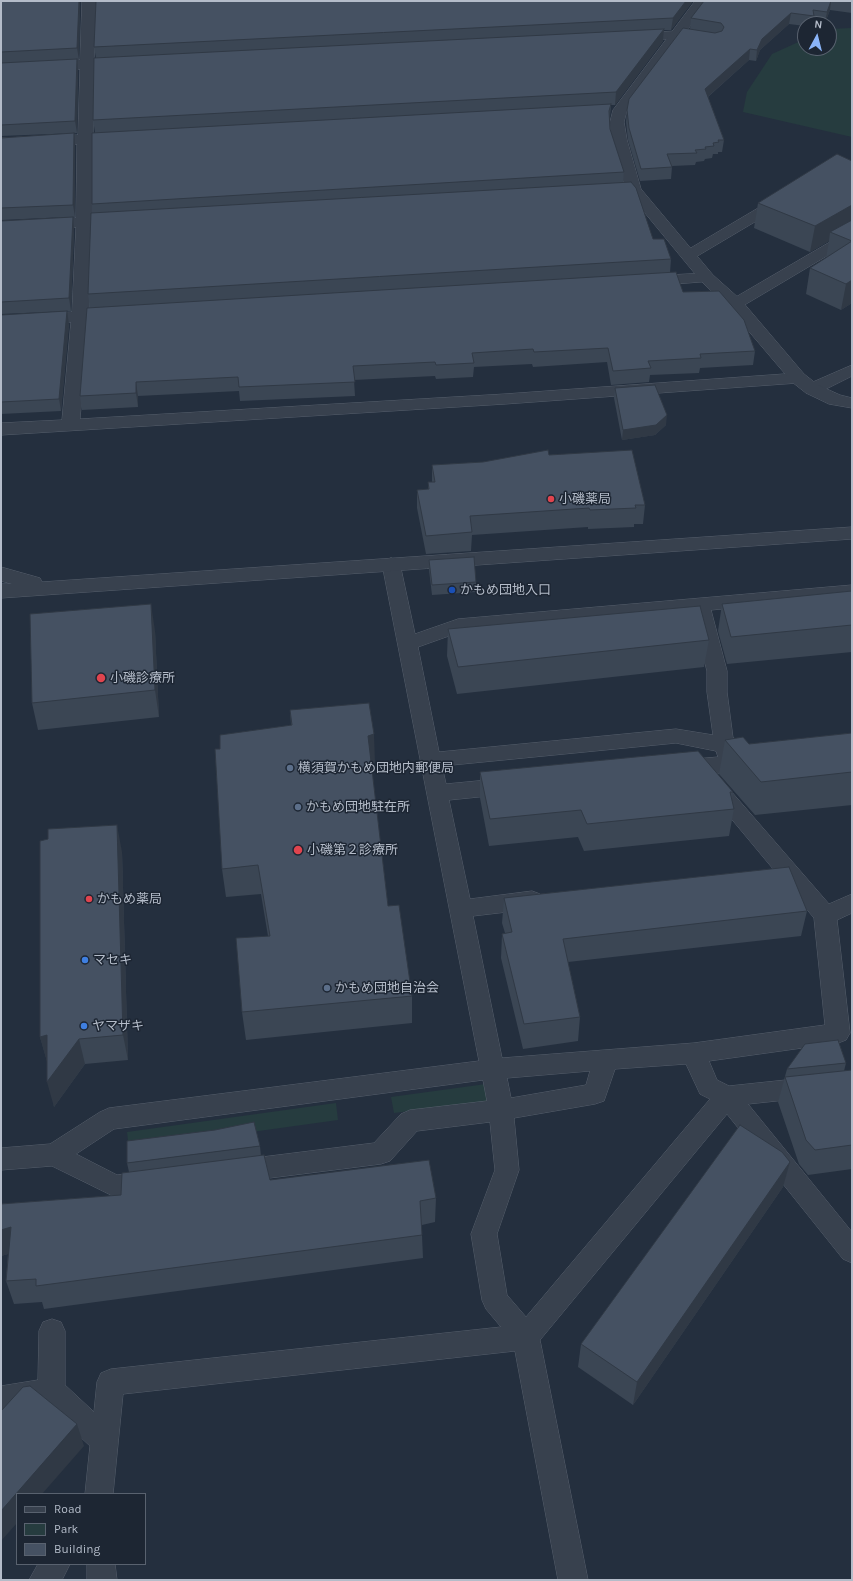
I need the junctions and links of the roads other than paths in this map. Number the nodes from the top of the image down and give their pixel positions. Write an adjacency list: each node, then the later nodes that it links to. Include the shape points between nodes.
1 (89, 1): 6 (street)
2 (702, 1): 3 (street)
3 (683, 34): 4 (street); 11 (street, via 612,111)
4 (622, 38)
5 (134, 62): 6 (street)
6 (87, 64): 7 (street); 9 (street)
7 (1, 69)
8 (140, 136): 9 (street)
9 (85, 139): 10 (street); 15 (street)
10 (1, 143)
11 (634, 190): 12 (street); 18 (street)
12 (618, 191)
13 (791, 195): 18 (lane)
14 (132, 220): 15 (street)
15 (84, 222): 16 (street); 23 (street)
16 (1, 227)
17 (852, 235): 21 (lane)
18 (689, 255): 19 (street)
19 (707, 278): 20 (street); 21 (street)
20 (636, 282)
21 (735, 304): 26 (street)
22 (128, 313): 23 (street)
23 (80, 316): 24 (street); 29 (street)
24 (1, 321)
25 (852, 370): 27 (lane)
26 (798, 378): 27 (street); 29 (street, via 505,399)
27 (812, 389): 28 (street, via 835,400)
28 (852, 404)
29 (71, 424): 30 (street)
30 (1, 429)
31 (852, 533): 32 (street)
32 (391, 564): 34 (street); 38 (lane)
33 (1, 574): 34 (street)
34 (46, 587): 35 (street)
35 (1, 591)
36 (852, 591): 37 (lane)
37 (700, 605): 38 (lane, via 458,626); 39 (lane, via 717,671)
38 (407, 644): 41 (lane)
39 (724, 745): 40 (lane); 41 (lane, via 676,736); 42 (lane, via 731,764)
40 (756, 747)
41 (430, 760): 45 (lane)
42 (698, 766): 43 (lane); 46 (lane)
43 (666, 770)
44 (524, 784): 45 (lane)
45 (437, 793): 50 (lane)
46 (785, 868): 47 (lane); 51 (lane)
47 (761, 871)
48 (556, 897): 50 (lane)
49 (852, 903): 51 (lane)
50 (461, 909): 54 (lane)
51 (824, 914): 52 (lane, via 838,1033)
52 (694, 1053): 53 (lane); 56 (lane, via 708,1088)
53 (606, 1060): 54 (lane); 57 (lane, via 594,1094)
54 (493, 1068): 57 (lane); 58 (lane, via 109,1119)
55 (852, 1083): 56 (lane)
56 (727, 1096): 62 (lane); 64 (lane)
57 (501, 1110): 60 (lane, via 410,1121 381,1153); 64 (lane, via 507,1170 484,1234 495,1300)
58 (54, 1155): 59 (lane); 61 (lane, via 115,1186)
59 (1, 1159)
60 (217, 1173)
61 (170, 1179)
62 (852, 1251)
63 (52, 1331): 65 (lane)
64 (526, 1337): 67 (lane, via 111,1382); 73 (lane)
65 (51, 1391): 66 (lane); 67 (lane)
66 (1, 1399)
67 (105, 1441): 68 (lane)
68 (99, 1493)
69 (55, 1565): 71 (lane)
70 (101, 1565): 72 (lane)
71 (44, 1580)
72 (102, 1580)
73 (573, 1580)

